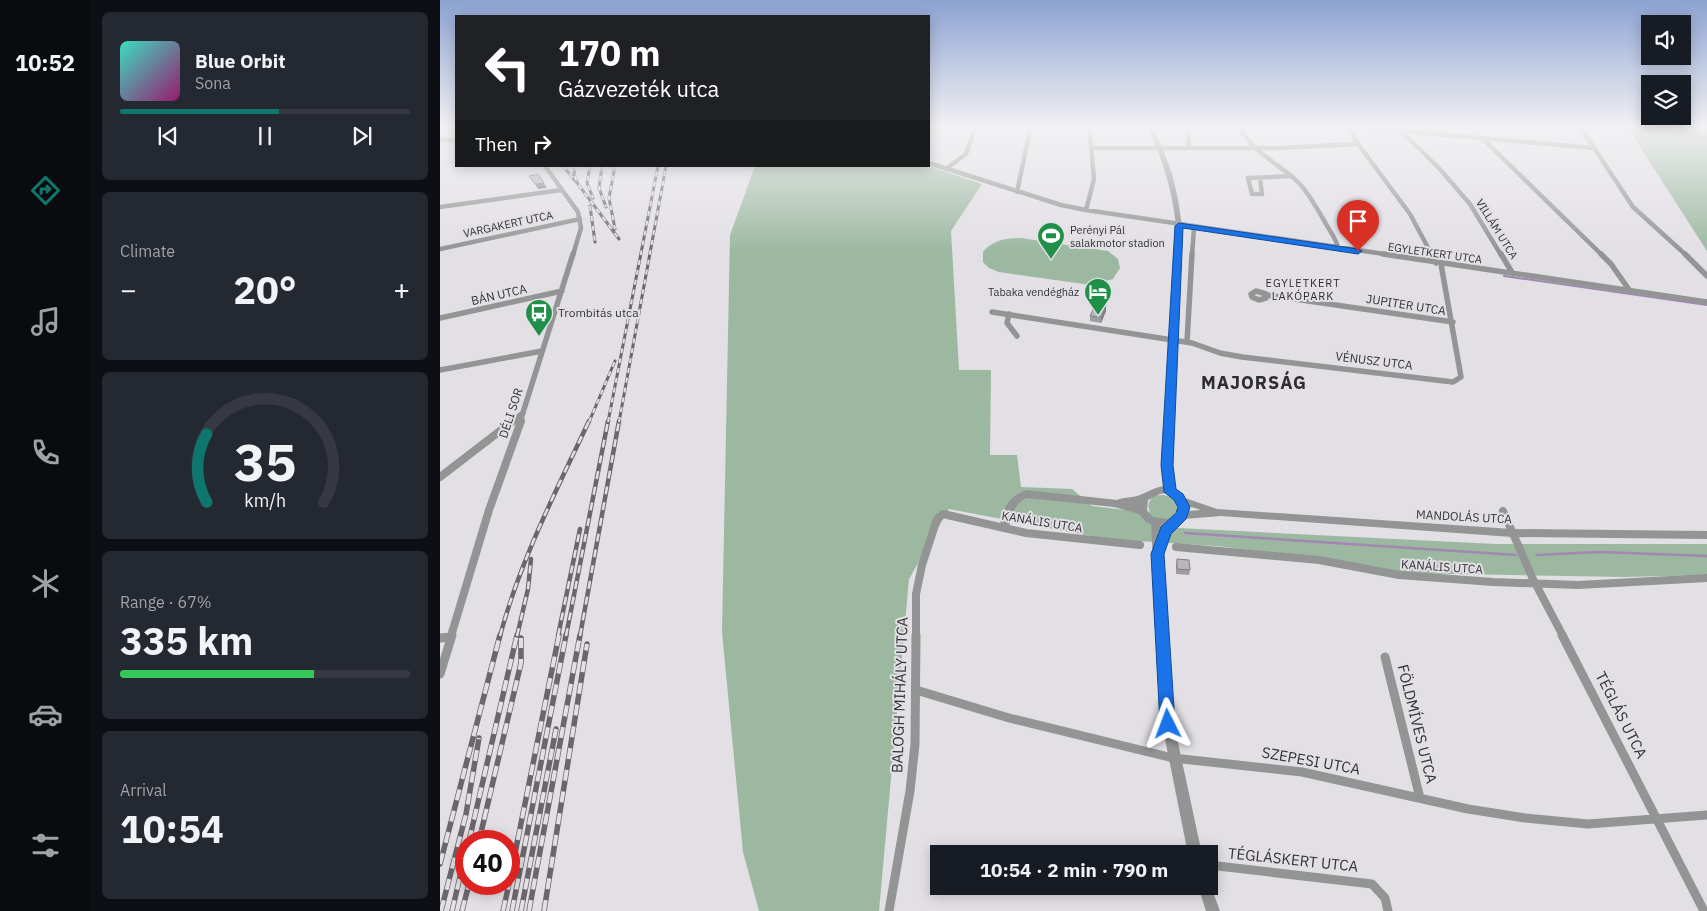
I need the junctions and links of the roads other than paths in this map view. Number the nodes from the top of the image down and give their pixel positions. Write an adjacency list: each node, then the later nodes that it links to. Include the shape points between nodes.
1 (546, 168): 14 (street)
2 (942, 168): 11 (street, EGYLETKERT UTCA)
3 (1022, 168): 15 (street)
4 (1093, 168): 17 (street, via 1092,194)
5 (1166, 168): 19 (street, via 1178,208)
6 (1280, 168): 12 (street)
7 (1375, 168): 23 (street, VÉNUSZ UTCA, via 1410,214)
8 (1438, 168): 24 (street, VILLÁM UTCA, via 1470,204)
9 (1512, 168): 27 (street, via 1611,264)
10 (1607, 168): 25 (street, via 1638,212)
11 (946, 169): 15 (street, EGYLETKERT UTCA)
12 (1292, 176): 13 (street, via 1248,178 1252,194 1262,194); 21 (street, via 1302,187)
13 (1260, 178)
14 (561, 190): 16 (street); 18 (street)
15 (1017, 192): 17 (street, EGYLETKERT UTCA)
16 (440, 206)
17 (1086, 210): 19 (street, EGYLETKERT UTCA)
18 (580, 219): 22 (street, VARGAKERT UTCA); 26 (street, DÉLI SOR, via 581,228)
19 (1179, 226): 20 (street, EGYLETKERT UTCA); 35 (street)
20 (1194, 228): 21 (street, EGYLETKERT UTCA); 36 (street)
21 (1338, 248): 23 (street, EGYLETKERT UTCA)
22 (440, 249)
23 (1439, 263): 24 (street, EGYLETKERT UTCA); 33 (street, VÉNUSZ UTCA)
24 (1513, 274): 27 (street, EGYLETKERT UTCA)
25 (1707, 276)
26 (562, 291): 32 (street, BÁN UTCA); 37 (street, DÉLI SOR)
27 (1630, 291): 29 (street, EGYLETKERT UTCA)
28 (1267, 295): 33 (street, JUPITER UTCA)
29 (1707, 302)
30 (992, 312): 31 (street, VÉNUSZ UTCA)
31 (1010, 314): 34 (street, via 1007,323); 35 (street, VÉNUSZ UTCA)
32 (440, 318)
33 (1453, 322): 36 (street, VÉNUSZ UTCA, via 1460,377 1453,382 1242,357)
34 (1017, 336)
35 (1172, 340): 36 (street, VÉNUSZ UTCA); 40 (street)
36 (1187, 342)
37 (542, 351): 38 (street); 39 (street, DÉLI SOR)
38 (440, 370)
39 (523, 413): 41 (street); 62 (street, DÉLI SOR, via 489,510)
40 (1167, 465): 42 (street); 43 (street)
41 (440, 476)
42 (1156, 490): 43 (street); 44 (street)
43 (1170, 492): 45 (street)
44 (1143, 498): 46 (street); 47 (street)
45 (1181, 500): 49 (street, MANDOLÁS UTCA); 51 (street, via 1184,507)
46 (1114, 503): 47 (street); 54 (street, via 1022,495 1012,502)
47 (1142, 511): 53 (street)
48 (1503, 511): 55 (street, TÉGLÁS UTCA)
49 (1220, 512): 51 (street, MANDOLÁS UTCA); 55 (street, MANDOLÁS UTCA)
50 (943, 514): 54 (street, KANÁLIS UTCA); 66 (street, BALOGH MIHÁLY UTCA, via 937,519 916,594)
51 (1182, 515): 52 (street)
52 (1173, 522): 53 (street); 59 (street, via 1165,531)
53 (1156, 523): 59 (street)
54 (1004, 528): 57 (street, KANÁLIS UTCA, via 1055,537)
55 (1512, 533): 56 (street, MANDOLÁS UTCA); 61 (street, TÉGLÁS UTCA)
56 (1707, 535)
57 (1140, 544)
58 (1176, 547): 61 (street, KANÁLIS UTCA, via 1319,560 1399,575)
59 (1158, 554): 67 (street)
60 (1707, 578): 61 (street, KANÁLIS UTCA, via 1626,584)
61 (1537, 584): 70 (street, TÉGLÁS UTCA)
62 (451, 637): 63 (street); 65 (street, DÉLI SOR)
63 (440, 638)
64 (1385, 657): 68 (street, FÖLDMÍVES UTCA)
65 (440, 674)
66 (916, 690): 67 (street, SZEPESI UTCA, via 1009,718); 74 (street, BALOGH MIHÁLY UTCA, via 910,791)
67 (1173, 758): 68 (street, SZEPESI UTCA, via 1302,772); 71 (street)
68 (1420, 798): 70 (street, SZEPESI UTCA, via 1525,818 1588,824)
69 (1707, 815): 70 (street, SZEPESI UTCA)
70 (1658, 820): 77 (street, TÉGLÁS UTCA)
71 (1193, 845)
72 (1218, 866): 76 (street, TÉGLÁSKERT UTCA, via 1372,884 1385,898)
73 (1208, 895): 75 (street)
74 (889, 911)
75 (1213, 911)
76 (1388, 911)
77 (1704, 911)

